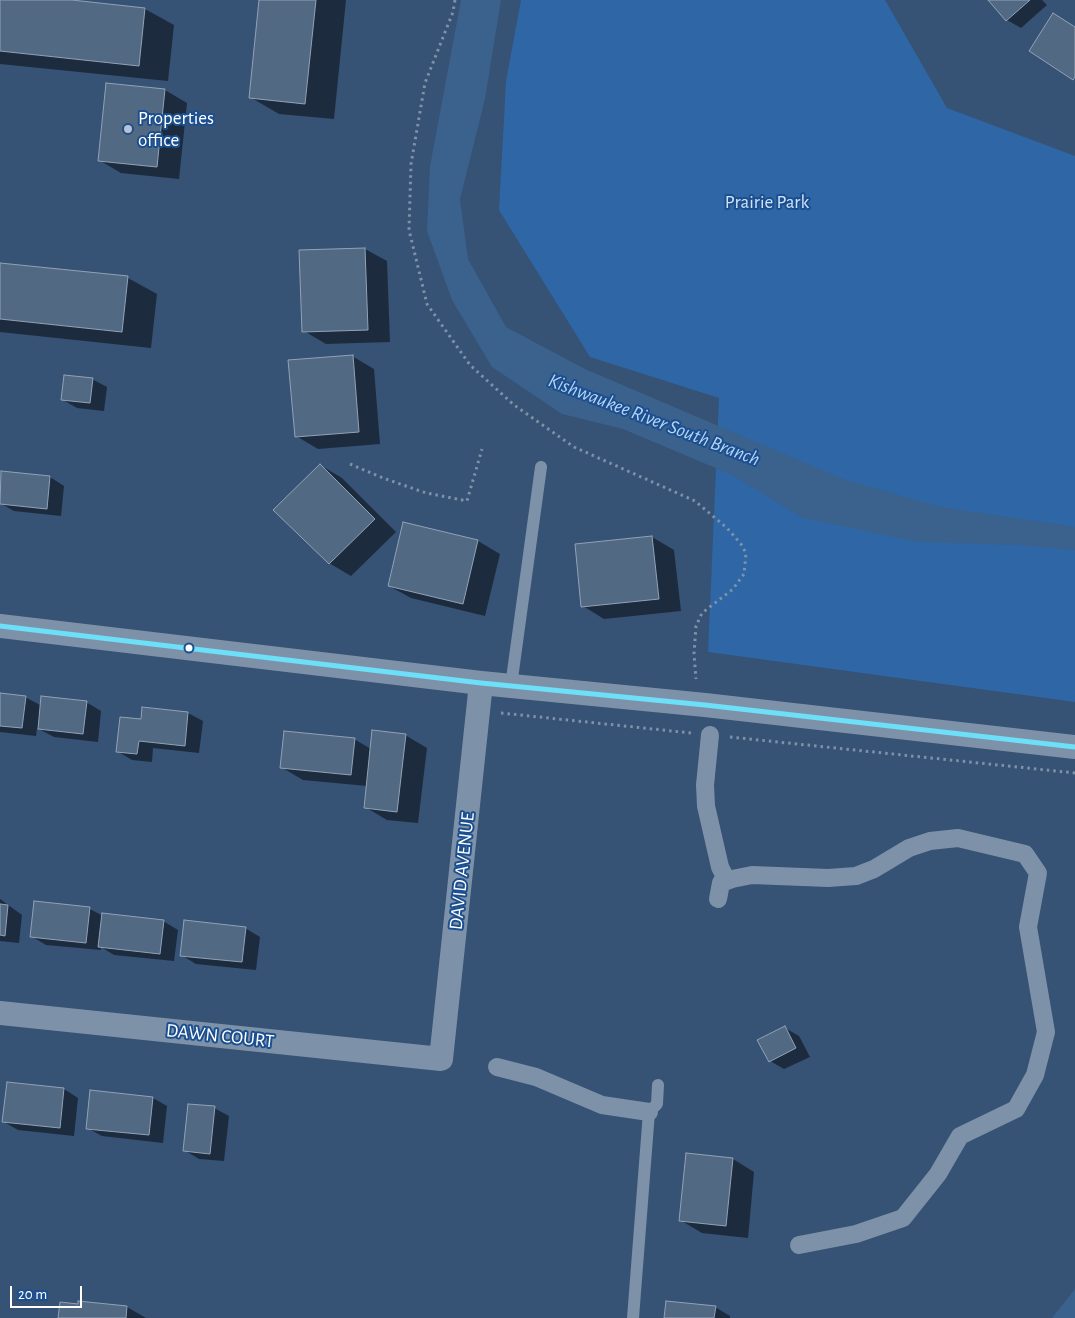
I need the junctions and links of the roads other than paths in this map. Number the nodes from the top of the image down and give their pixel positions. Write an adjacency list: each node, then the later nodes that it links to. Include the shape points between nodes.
1 (541, 467): 4 (lane)
2 (0, 626): 3 (street)
3 (481, 683): 4 (street); 10 (street, DAVID AVENUE)
4 (511, 686): 6 (street)
5 (710, 735): 7 (street, via 706,806 720,867)
6 (1075, 747)
7 (727, 881): 8 (street, via 721,884); 14 (street, via 752,875 856,876 909,848 930,841 958,838 1025,854 1038,873 1028,926 1046,1032 1035,1075 1016,1109 960,1136 938,1174 903,1218 856,1234)
8 (718, 899)
9 (0, 1012): 10 (street, DAWN COURT)
10 (441, 1060)
11 (497, 1067): 13 (street, via 536,1077 602,1105)
12 (658, 1085): 13 (lane, via 657,1104)
13 (649, 1112): 15 (lane)
14 (799, 1245)
15 (633, 1318)

